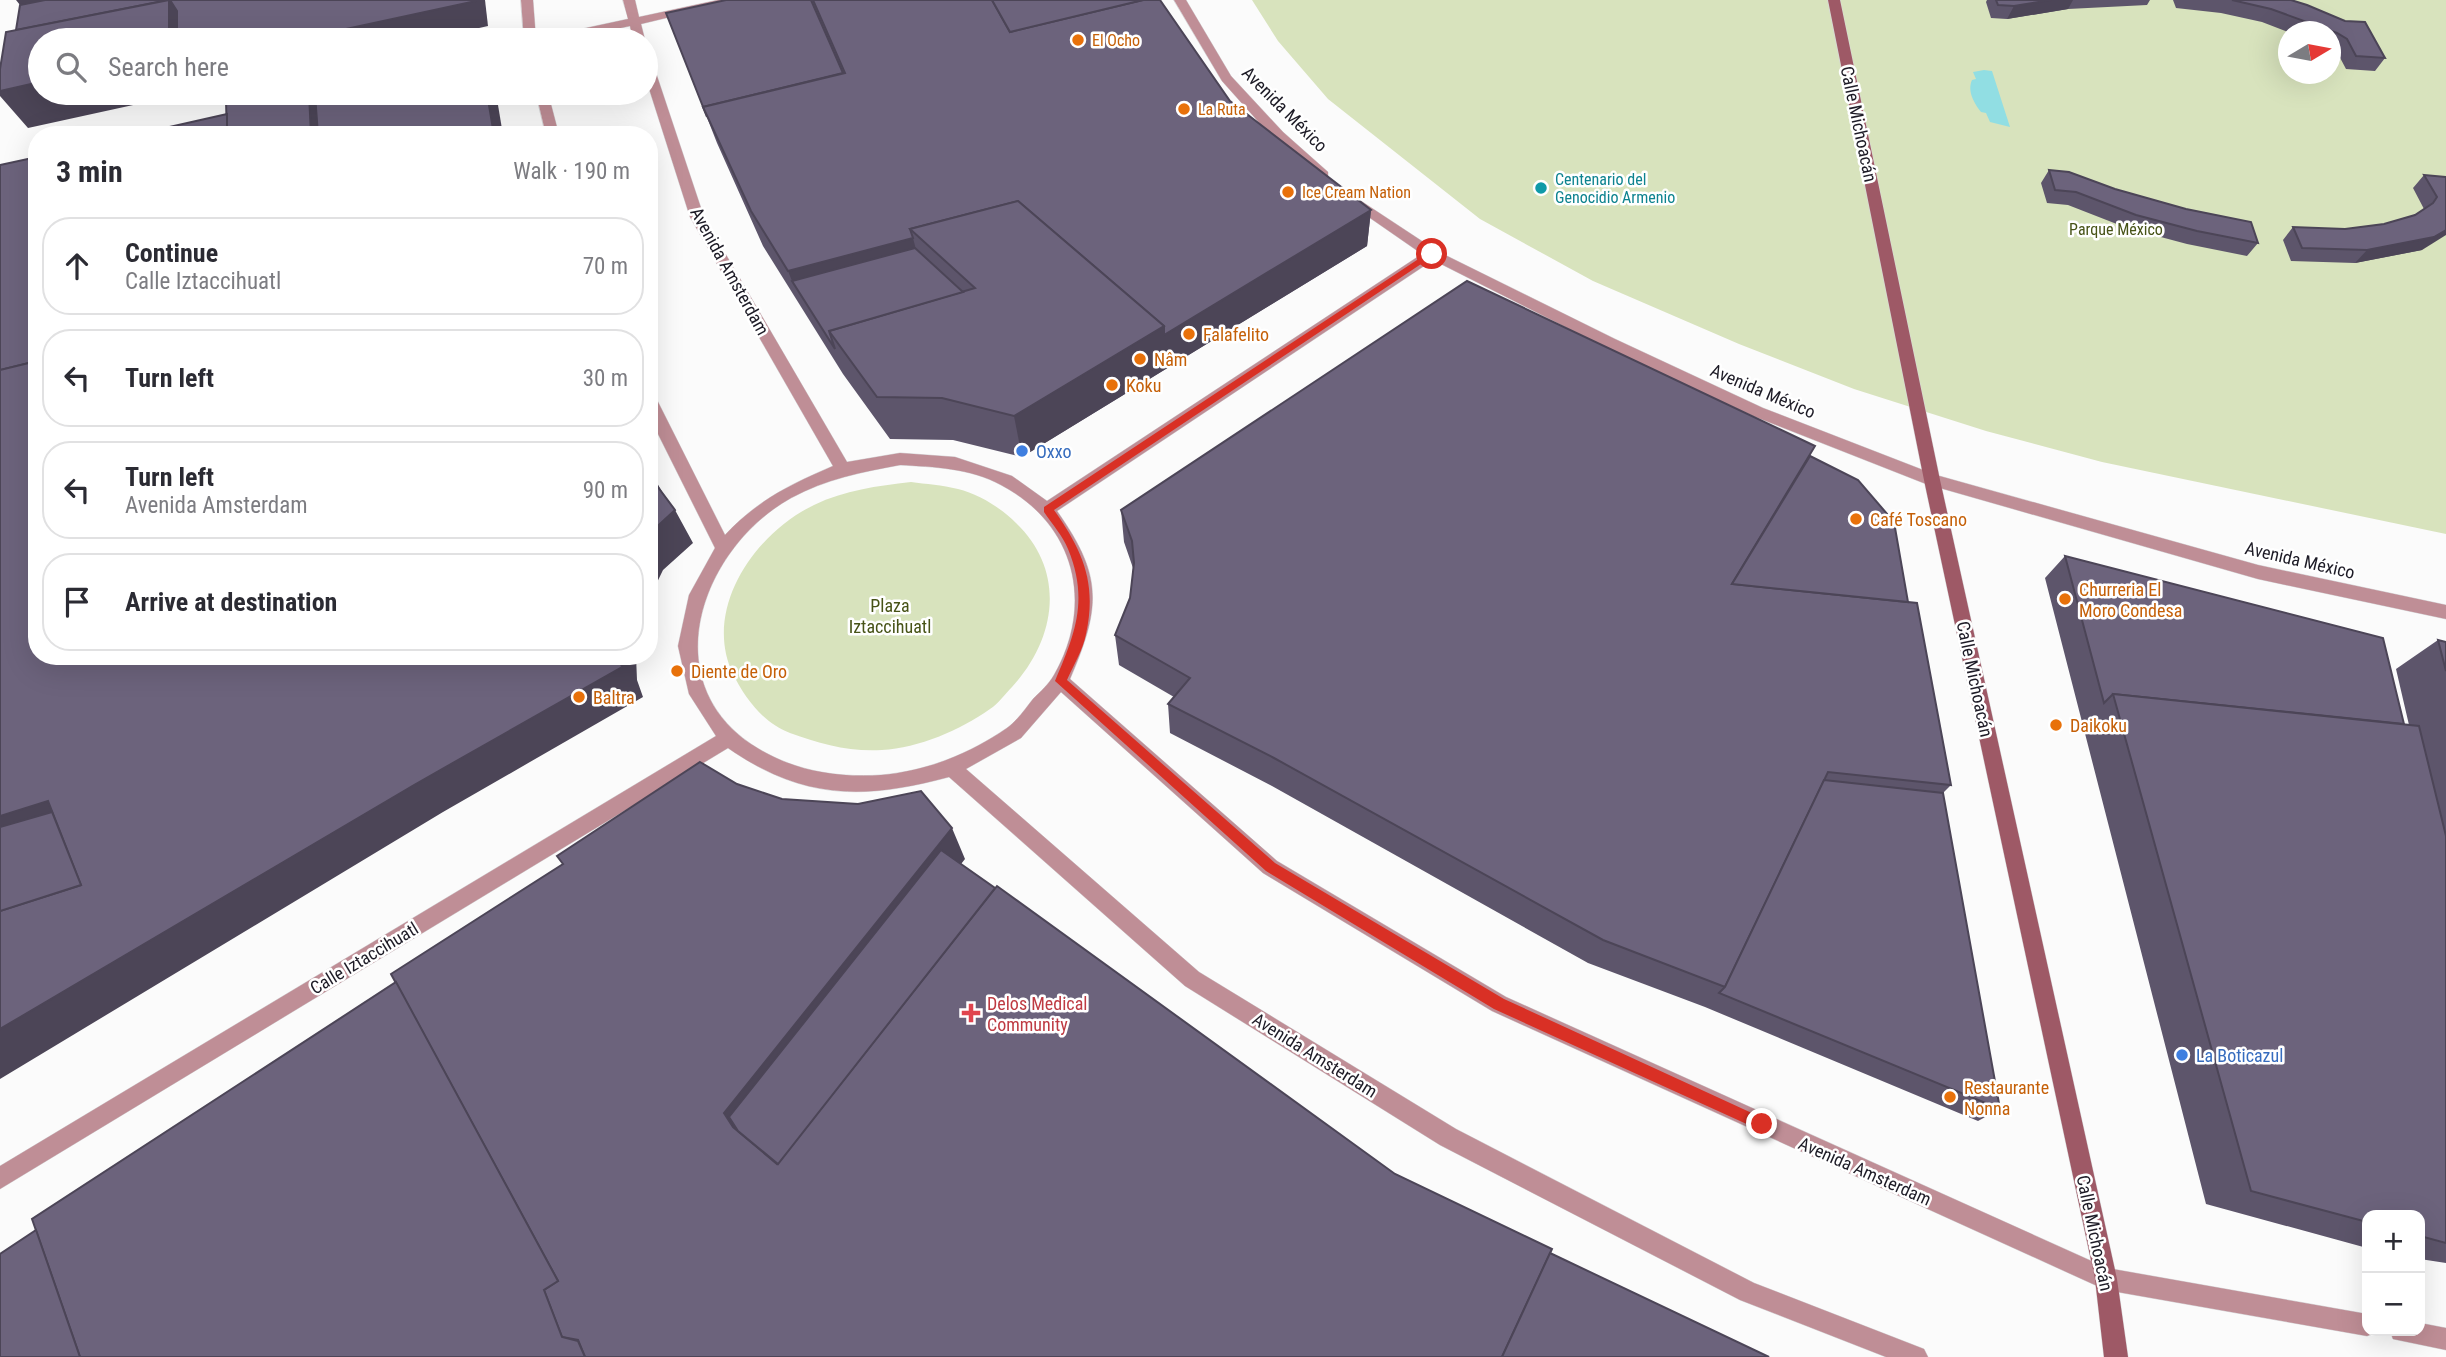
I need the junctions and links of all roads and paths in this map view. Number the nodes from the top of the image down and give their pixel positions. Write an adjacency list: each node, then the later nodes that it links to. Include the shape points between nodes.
1 (527, 0): 7 (street)
2 (629, 0): 6 (street)
3 (735, 0): 6 (street)
4 (1180, 0): 13 (street, Avenida México, via 1227,78 1278,135 1339,189)
5 (1834, 0): 16 (street, Calle Michoacán)
6 (633, 21): 8 (street); 9 (street)
7 (529, 28)
8 (602, 28)
9 (635, 28)
10 (658, 98): 15 (street, Avenida Amsterdam, via 697,217)
11 (545, 105): 12 (street)
12 (551, 126)
13 (1432, 254): 16 (street, Avenida México, via 1758,412); 17 (street)
14 (658, 418): 18 (street)
15 (843, 469): 17 (street, via 900,460 956,463 1006,480); 18 (street, via 785,494 751,518)
16 (1932, 480): 19 (street, Avenida México, via 2258,572); 24 (street, Calle Michoacán)
17 (1047, 509): 20 (street, via 1073,546 1085,588 1080,635)
18 (723, 548): 21 (street, via 697,594 687,646 698,694)
19 (2446, 612)
20 (1060, 681): 22 (street, via 1015,732); 24 (street, Avenida Amsterdam, via 1270,867 1499,1004)
21 (728, 738): 22 (street, via 774,766 805,778 841,783 903,781); 23 (street, Calle Iztaccihuatl)
22 (952, 768): 28 (street, Avenida Amsterdam, via 1192,979 1448,1137 1748,1292)
23 (0, 1178)
24 (2106, 1279): 25 (street, Avenida Amsterdam); 29 (street, Calle Michoacán)
25 (2362, 1324)
26 (2425, 1335): 27 (street)
27 (2446, 1339)
28 (1916, 1357)
29 (2116, 1357)

